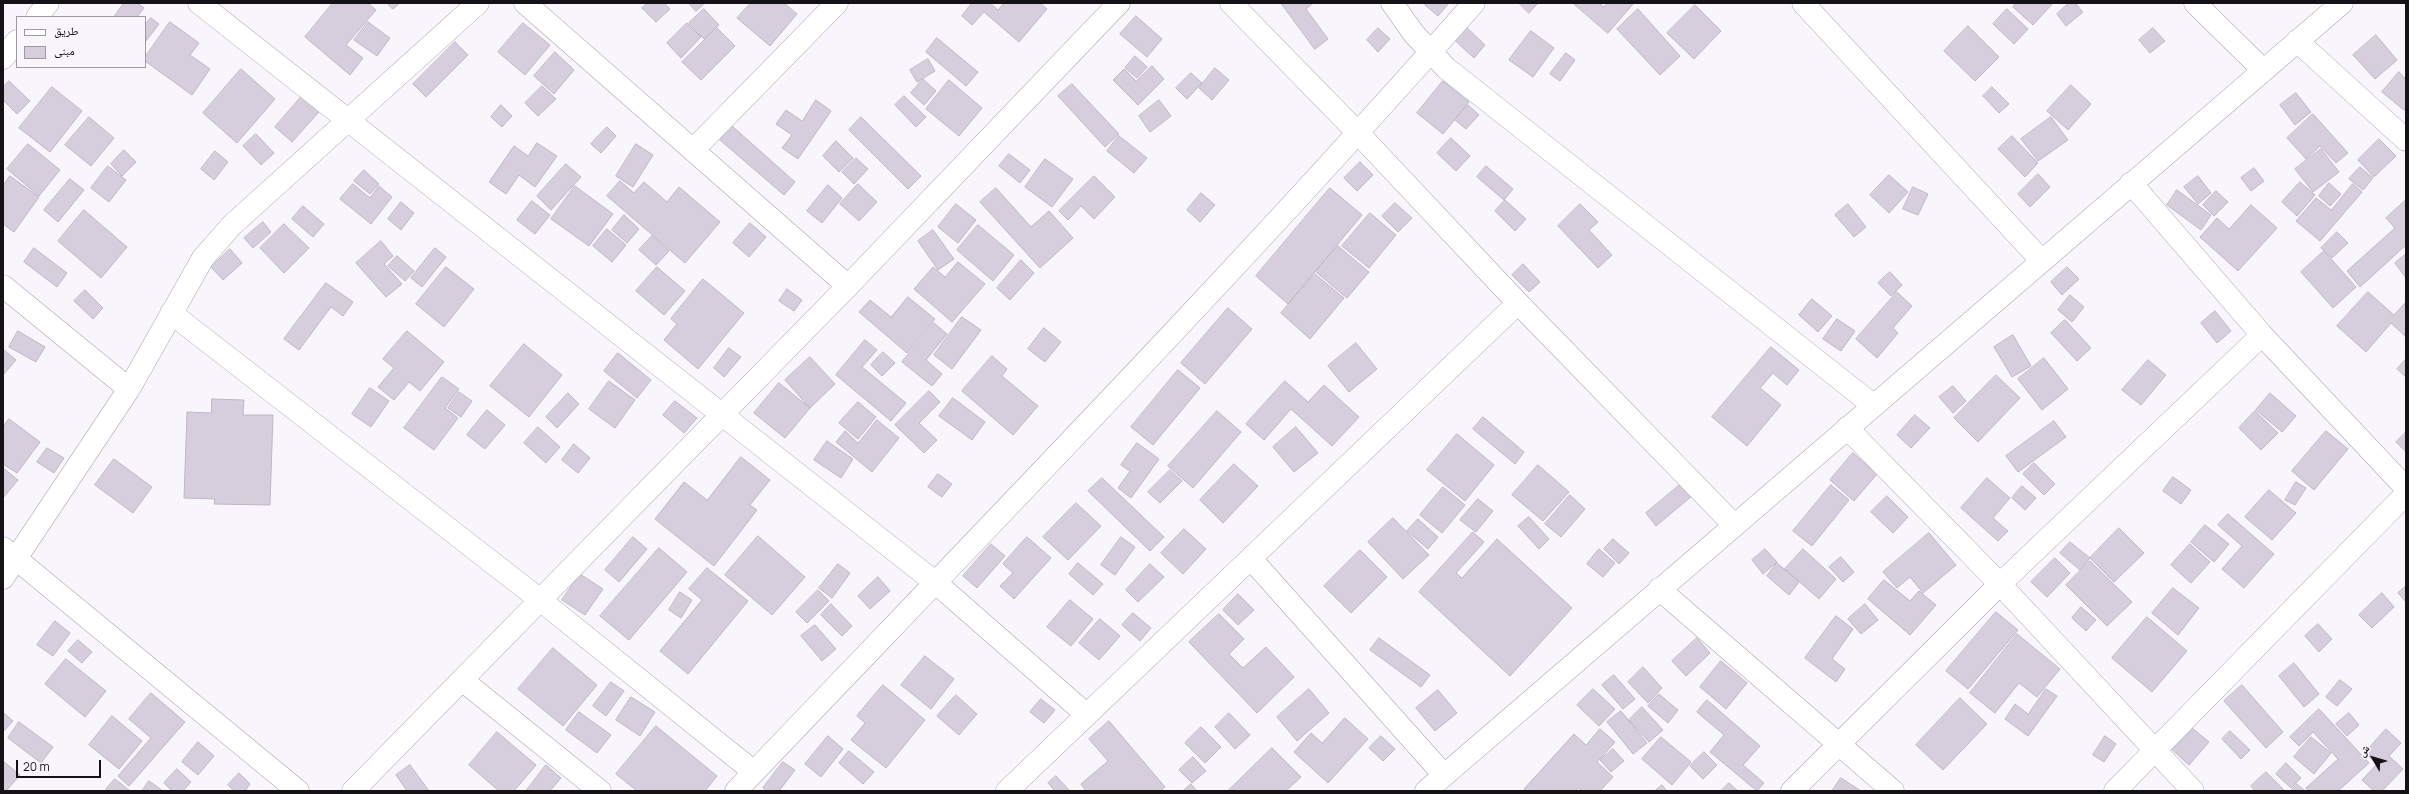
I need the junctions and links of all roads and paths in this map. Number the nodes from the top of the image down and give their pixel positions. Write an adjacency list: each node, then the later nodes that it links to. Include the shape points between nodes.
1 (48, 3): 13 (street)
2 (199, 3): 19 (street)
3 (478, 3): 19 (street)
4 (525, 3): 22 (street)
5 (837, 3): 22 (street)
6 (1119, 3): 26 (street)
7 (1231, 3): 20 (street)
8 (1392, 3): 16 (street)
9 (1474, 3): 16 (street)
10 (1803, 3): 24 (street)
11 (2195, 3): 18 (street)
12 (2342, 3): 14 (street)
13 (38, 16)
14 (2297, 41): 18 (street); 21 (street)
15 (16, 42): 17 (street)
16 (1431, 52): 20 (street); 31 (street, via 1446,68)
17 (3, 58)
18 (2262, 69): 23 (street)
19 (350, 120): 28 (street, via 232,225 203,258); 32 (street)
20 (1358, 134): 27 (street); 40 (street)
21 (2406, 140)
22 (693, 150): 26 (street)
23 (2131, 183): 24 (street); 29 (street)
24 (2041, 260): 31 (street)
25 (3, 286): 30 (street)
26 (848, 286): 32 (street)
27 (1518, 303): 36 (street); 38 (street)
28 (171, 313): 30 (street); 43 (street)
29 (2262, 335): 34 (street); 41 (street)
30 (129, 389): 37 (street)
31 (1873, 405): 33 (street)
32 (722, 414): 40 (street); 43 (street)
33 (1847, 428): 36 (street); 41 (street)
34 (2406, 488)
35 (2406, 494): 47 (street)
36 (1734, 525): 42 (street)
37 (10, 554): 39 (street); 51 (street)
38 (1252, 560): 45 (street); 49 (street)
39 (3, 578)
40 (936, 583): 45 (street); 48 (street)
41 (2000, 584): 46 (street); 47 (street)
42 (1659, 589): 46 (street); 49 (street)
43 (539, 599): 44 (street); 48 (street)
44 (462, 680): 50 (street); 52 (street)
45 (1087, 715): 54 (street)
46 (1840, 745): 56 (street); 57 (street)
47 (2154, 750): 58 (street); 59 (street)
48 (754, 772): 53 (street)
49 (1444, 775): 55 (street)
50 (361, 788)
51 (298, 791)
52 (600, 791)
53 (736, 791)
54 (1007, 791)
55 (1426, 791)
56 (1792, 791)
57 (1893, 791)
58 (2115, 791)
59 (2193, 791)

